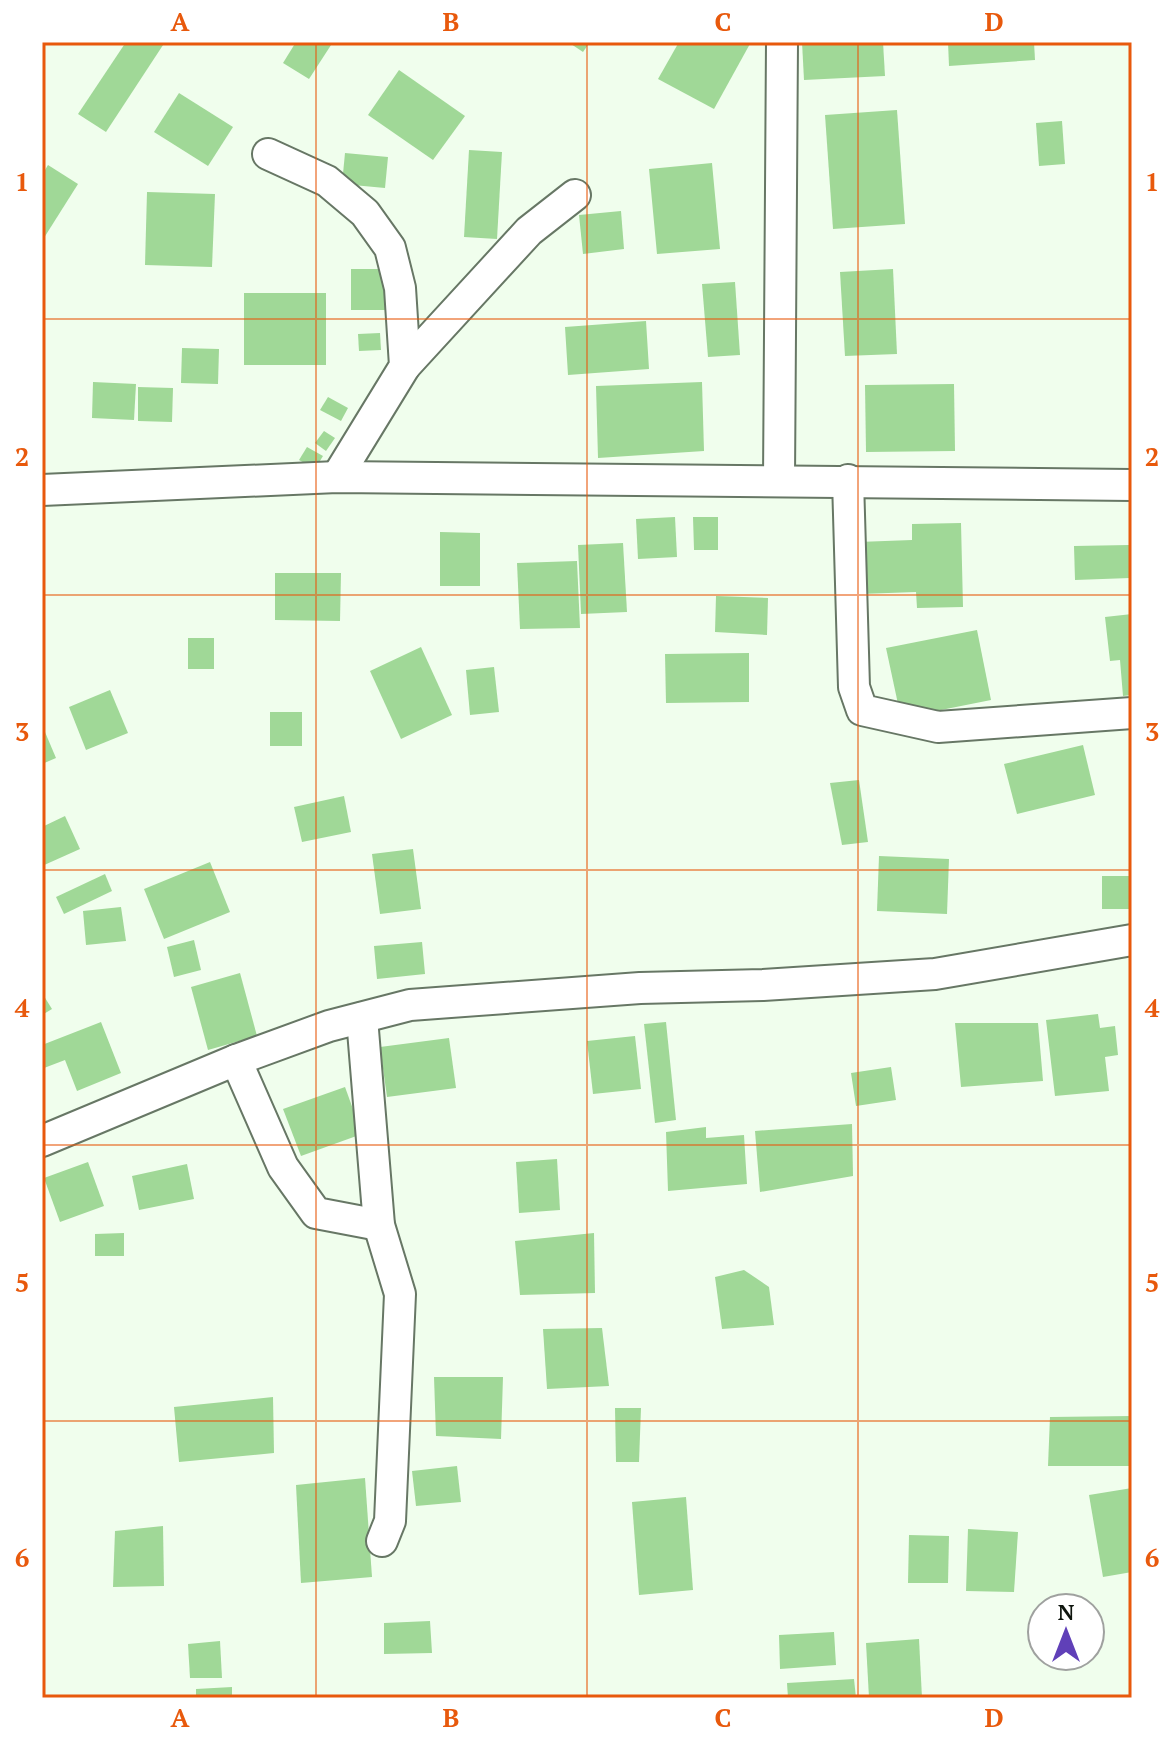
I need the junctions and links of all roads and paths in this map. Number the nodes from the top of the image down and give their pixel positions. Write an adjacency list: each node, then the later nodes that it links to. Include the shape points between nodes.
1 (782, 42): 6 (street)
2 (268, 154): 4 (street, via 327,181 365,213 390,248 400,288)
3 (575, 195): 4 (street, via 529,231)
4 (405, 366): 5 (street)
5 (337, 477): 6 (street); 9 (street)
6 (779, 480): 7 (street)
7 (848, 480): 8 (street); 10 (street, via 854,687 862,710 938,727)
8 (1132, 485)
9 (42, 490)
10 (1132, 713)
11 (1132, 940): 12 (street, via 935,974 425,1004)
12 (362, 1018): 13 (street); 15 (street)
13 (236, 1060): 14 (street); 15 (street, via 283,1167 316,1213)
14 (42, 1141)
15 (379, 1225): 16 (street, via 400,1294 390,1521)
16 (382, 1541)

